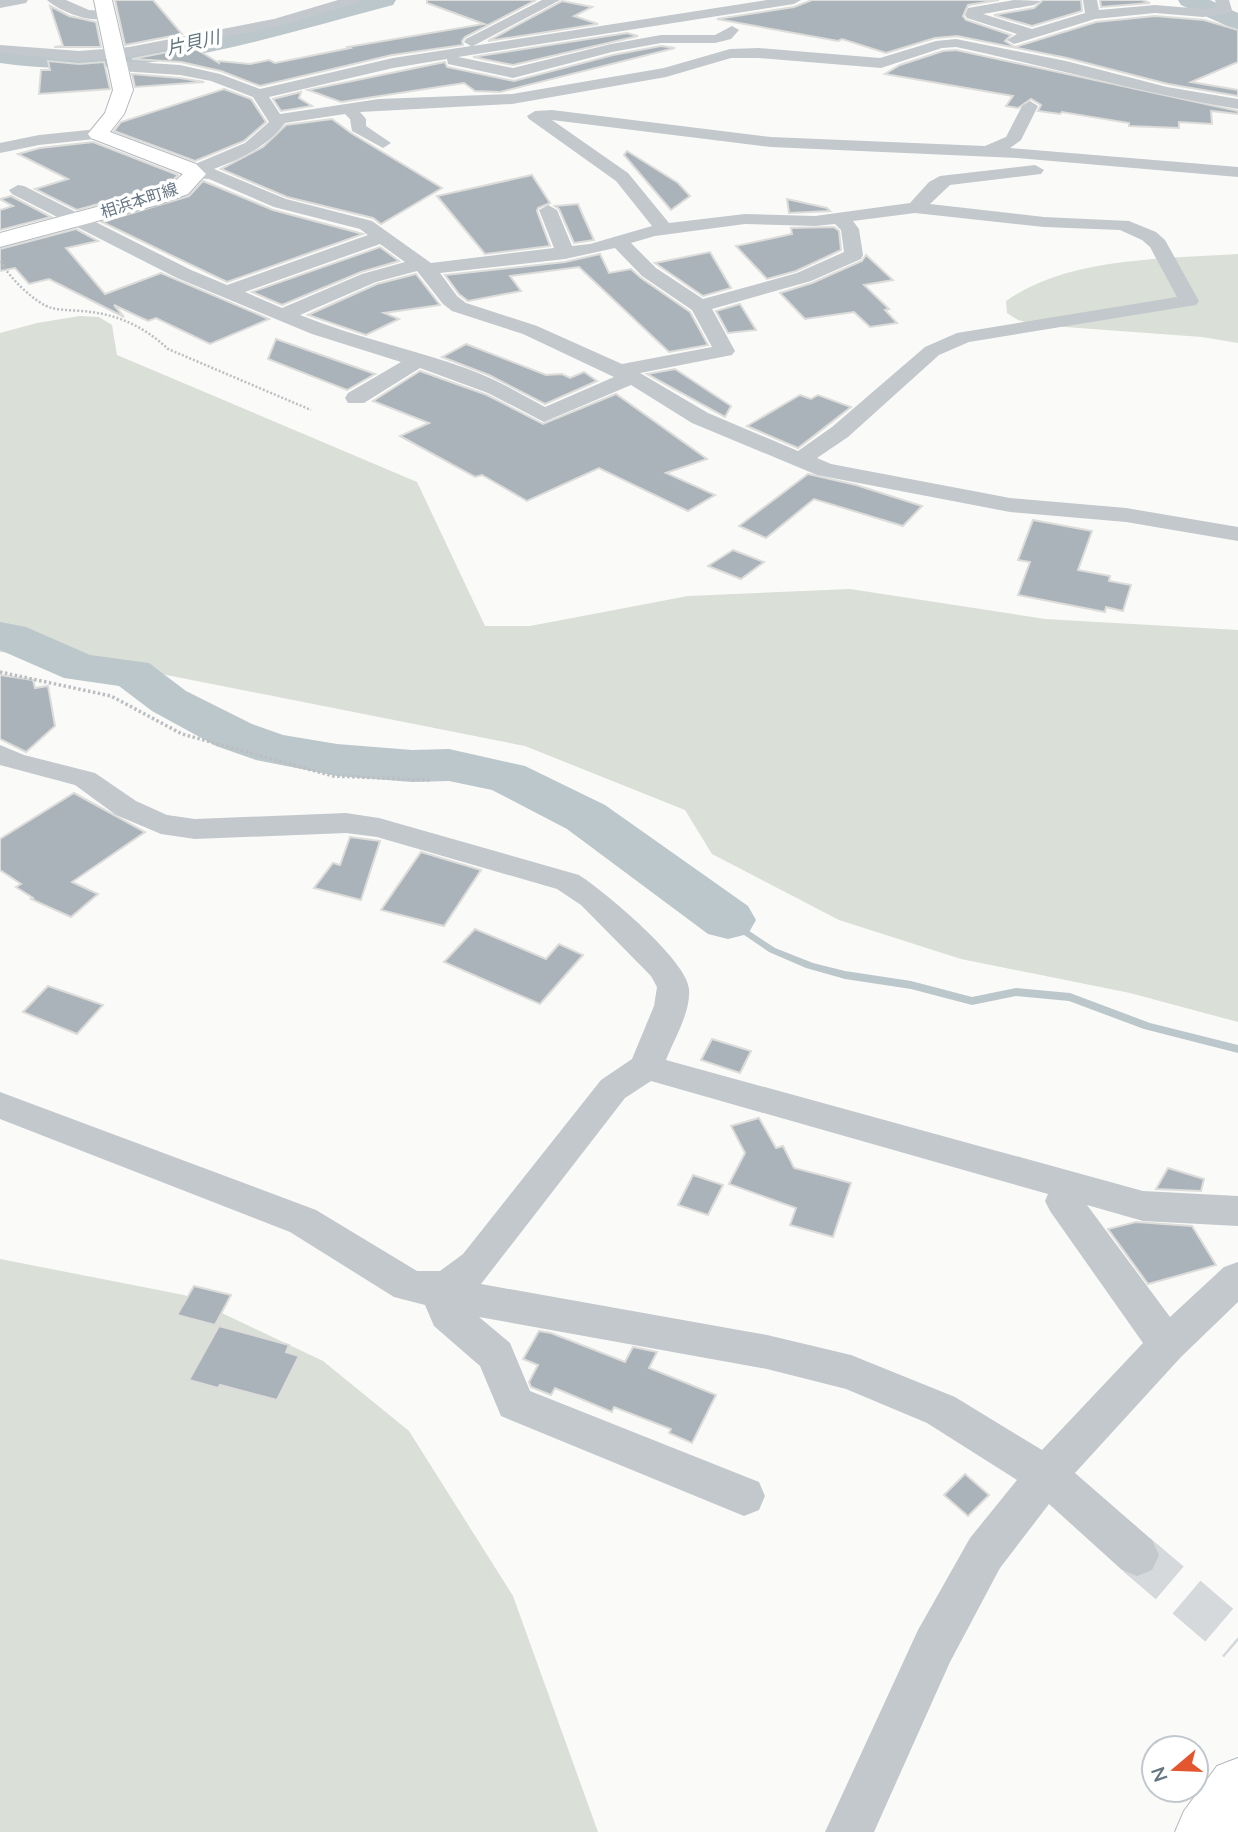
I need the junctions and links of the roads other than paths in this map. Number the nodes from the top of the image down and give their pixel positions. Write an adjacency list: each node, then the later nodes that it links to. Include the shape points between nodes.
1 (21, 0): 8 (street)
2 (54, 0): 9 (street, via 87,14)
3 (354, 0): 18 (street, via 276,23)
4 (553, 0): 16 (street, via 467,43)
5 (794, 0): 11 (street)
6 (1090, 0): 12 (street)
7 (1034, 1): 13 (street, via 973,11 972,15)
8 (0, 4)
9 (105, 8): 18 (main road)
10 (1217, 8): 12 (street)
11 (716, 12): 16 (street); 17 (street, via 733,23 726,36 661,39 513,73)
12 (1093, 15): 13 (street)
13 (1032, 34): 15 (street)
14 (0, 48): 18 (street)
15 (989, 48): 20 (street, via 948,43 870,63 730,54 666,72); 21 (street, via 1166,92)
16 (467, 52): 17 (street)
17 (435, 57): 19 (street)
18 (116, 59): 19 (street, via 207,74); 26 (main road, via 123,90 114,114)
19 (259, 94): 25 (street)
20 (489, 102): 23 (street); 24 (street)
21 (1238, 104)
22 (1030, 106): 29 (street, via 1013,140)
23 (349, 108): 25 (street); 27 (street, via 359,128)
24 (535, 116): 29 (street, via 771,142); 39 (street, via 622,177)
25 (276, 119): 32 (street, via 257,143)
26 (98, 134): 28 (street); 32 (main road, 相浜本町線)
27 (383, 143)
28 (2, 146)
29 (989, 151): 30 (street)
30 (1102, 161): 31 (street); 34 (street, via 946,180 934,185)
31 (1238, 172)
32 (194, 173): 37 (main road, 相浜本町線, via 180,189); 40 (street, via 212,174 280,203 366,225)
33 (18, 190): 37 (street)
34 (915, 208): 36 (street); 52 (street, via 1123,225 1158,244 1189,301 949,342)
35 (548, 210): 44 (street)
36 (839, 217): 38 (street); 47 (street, via 850,229 853,255 804,277)
37 (76, 219): 41 (main road, 相浜本町線); 46 (street, via 184,274)
38 (806, 221): 39 (street, via 744,219); 42 (street)
39 (664, 230): 43 (street)
40 (384, 236): 45 (street); 46 (street)
41 (0, 240)
42 (812, 241)
43 (619, 242): 44 (street); 47 (street, via 649,272)
44 (565, 253): 45 (street)
45 (424, 267): 48 (street, via 369,278); 50 (street, via 459,307 530,330)
46 (229, 291): 48 (street)
47 (700, 306): 50 (street, via 725,351 652,363)
48 (282, 315): 49 (street)
49 (415, 361): 50 (street, via 484,383 544,415); 51 (street)
50 (626, 374): 52 (street, via 700,418)
51 (356, 398)
52 (802, 458): 53 (street, via 825,470 1010,505 1126,516)
53 (1238, 534)
54 (0, 754): 55 (street, via 85,779 126,808 161,824 195,829 379,828 568,882 644,947 673,987 671,1006)
55 (646, 1067): 57 (street); 60 (street, via 613,1089 460,1281)
56 (0, 1105): 60 (street, via 303,1221 408,1286)
57 (1069, 1187): 58 (street, via 1143,1206); 61 (street, via 1063,1201)
58 (1238, 1211)
59 (1238, 1278): 61 (street)
60 (438, 1288): 62 (street, via 472,1299 767,1352 851,1373 941,1410); 63 (street, via 448,1314 496,1354 515,1403)
61 (1167, 1345): 62 (street)
62 (1046, 1475): 64 (street); 66 (street, via 985,1553 934,1646)
63 (744, 1496)
64 (1137, 1555)
65 (1238, 1787): 67 (main road)
66 (849, 1832)
67 (1205, 1832)

